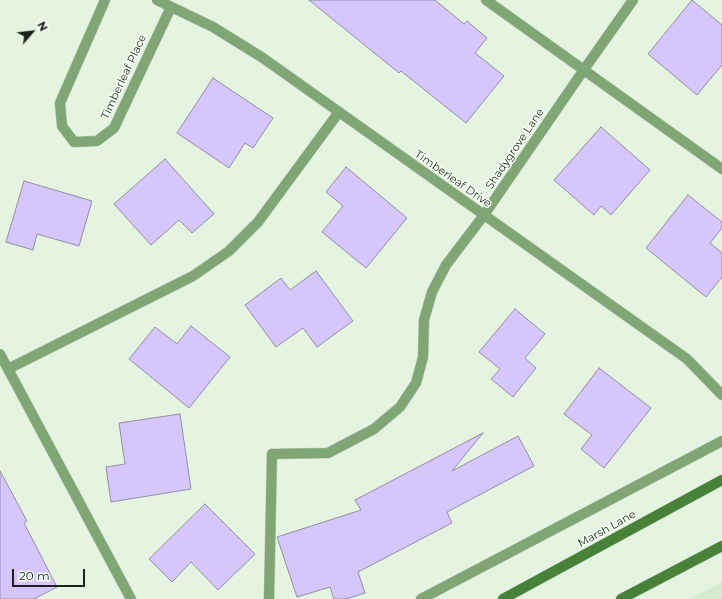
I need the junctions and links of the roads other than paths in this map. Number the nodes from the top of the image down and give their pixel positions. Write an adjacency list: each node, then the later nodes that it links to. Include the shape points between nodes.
1 (106, 0): 5 (street, Timberleaf Place, via 60,103 62,126 74,142 97,141 114,128)
2 (157, 0): 5 (street, Timberleaf Drive)
3 (486, 0): 6 (street)
4 (633, 0): 6 (street, Shadygrove Lane)
5 (171, 7): 7 (street, Timberleaf Drive, via 213,27 263,58)
6 (583, 70): 8 (street); 9 (street, Shadygrove Lane)
7 (339, 112): 9 (street, Timberleaf Drive); 11 (street, via 258,222 230,251 194,276)
8 (722, 169)
9 (484, 215): 12 (street, Timberleaf Drive, via 687,360); 18 (street, Shadygrove Lane, via 446,265 432,292 424,320 423,357 416,383 400,407 374,429 328,453 272,454)
10 (0, 354): 11 (street)
11 (8, 369): 17 (street)
12 (722, 396)
13 (722, 441): 19 (street)
14 (722, 480): 20 (main road, Marsh Lane)
15 (722, 546): 16 (main road)
16 (632, 596): 21 (main road)
17 (131, 599)
18 (269, 599)
19 (421, 599)
20 (503, 599)
21 (620, 599)

